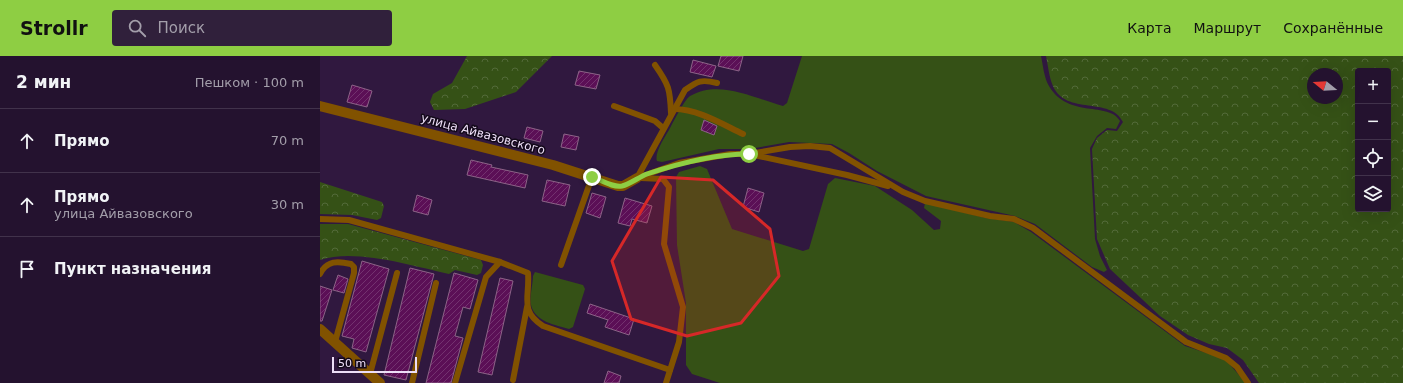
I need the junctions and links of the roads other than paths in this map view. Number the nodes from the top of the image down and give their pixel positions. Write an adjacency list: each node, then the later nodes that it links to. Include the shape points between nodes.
1 (655, 65): 5 (lane, via 670,91)
2 (717, 83): 5 (lane, via 696,82 685,90)
3 (320, 106): 9 (street, улица Айвазовского)
4 (614, 106): 6 (lane, via 655,121)
5 (672, 111): 6 (lane); 7 (lane, via 682,109 700,114)
6 (663, 128): 10 (lane)
7 (743, 134)
8 (749, 154): 10 (lane, via 730,154 679,163); 11 (lane, via 847,174); 11 (lane, via 790,147 830,148)
9 (592, 177): 10 (street, улица Айвазовского, via 618,186); 14 (lane)
10 (637, 178): 21 (lane, via 663,178 668,187 664,244 684,307 679,342)
11 (904, 192): 28 (lane, via 925,201 1014,219 1033,228 1186,342 1226,358 1237,367)
12 (320, 219): 13 (lane, via 349,220)
13 (500, 262): 18 (lane, via 528,273); 26 (lane, via 486,277)
14 (561, 264)
15 (397, 273): 22 (lane)
16 (320, 274): 20 (lane, via 326,265 333,262 351,264 354,267)
17 (436, 284): 25 (lane)
18 (527, 307): 21 (lane, via 534,320 543,326); 23 (lane)
19 (320, 329): 20 (street)
20 (335, 342): 22 (street)
21 (670, 370): 27 (lane)
22 (370, 374): 24 (street)
23 (513, 380)
24 (380, 383)
25 (412, 383)
26 (455, 383)
27 (666, 383)
28 (1248, 383)

